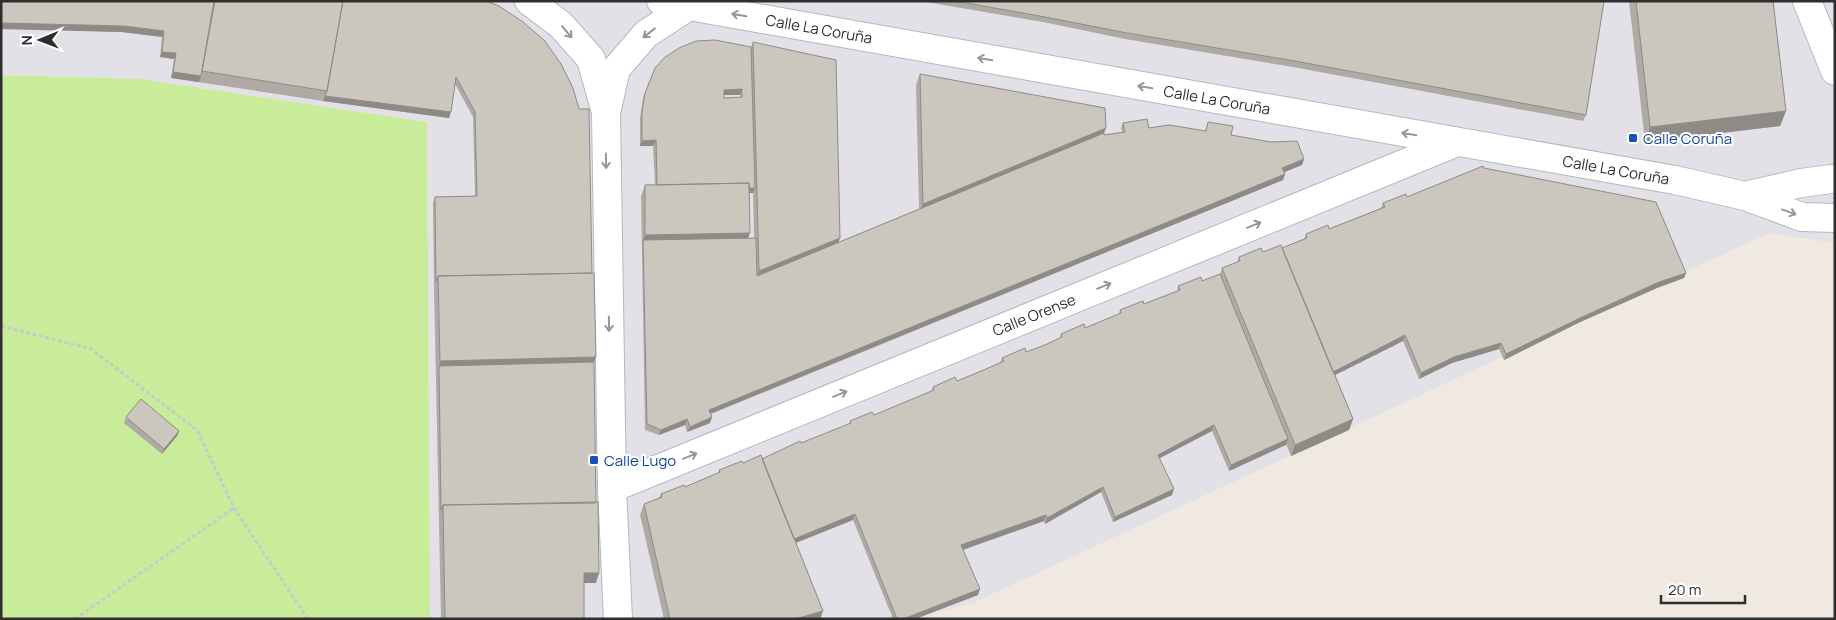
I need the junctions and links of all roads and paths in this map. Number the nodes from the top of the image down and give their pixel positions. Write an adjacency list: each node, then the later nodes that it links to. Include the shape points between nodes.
1 (529, 1): 6 (street, one-way to 6, via 561,25 591,59)
2 (661, 1): 4 (street, Calle La Coruña)
3 (1807, 1): 5 (street)
4 (689, 6): 6 (street, one-way to 6, via 646,34 616,69); 7 (street, Calle La Coruña, one-way to 4)
5 (1835, 71)
6 (606, 113): 13 (street, one-way to 13)
7 (1457, 142): 9 (street, Calle La Coruña, via 1675,180); 13 (street, Calle Orense, one-way to 7)
8 (1834, 173): 9 (street, Calle La Coruña); 10 (street, via 1829,191)
9 (1745, 196): 11 (street, Calle La Coruña, one-way to 11, via 1802,217)
10 (1835, 206)
11 (1835, 218)
12 (1, 326): 14 (path, via 91,349 197,430)
13 (612, 488): 17 (street)
14 (234, 508): 15 (path); 16 (path)
15 (75, 619)
16 (308, 619)
17 (618, 619)

